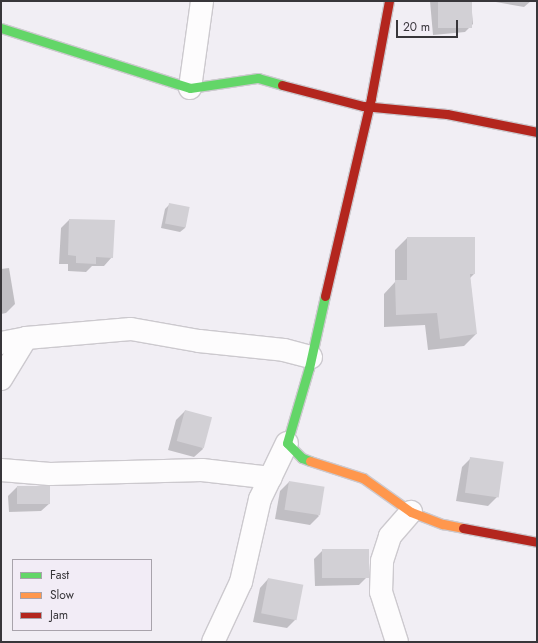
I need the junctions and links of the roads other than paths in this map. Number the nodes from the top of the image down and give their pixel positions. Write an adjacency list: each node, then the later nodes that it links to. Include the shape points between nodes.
1 (202, 1): 4 (street)
2 (389, 1): 5 (street)
3 (1, 28): 4 (street)
4 (190, 88): 5 (street, via 258,78)
5 (369, 106): 6 (street, via 447,114); 9 (street)
6 (537, 132)
7 (26, 338): 8 (street); 9 (street, via 132,329 199,341 284,350); 10 (street)
8 (1, 343)
9 (311, 357): 11 (street)
10 (1, 379)
11 (287, 443): 13 (street); 14 (street, via 302,458 363,478)
12 (1, 470): 13 (street, via 50,474 202,470)
13 (271, 478): 16 (street, via 260,499 240,582)
14 (411, 512): 15 (street, via 443,524); 17 (street, via 390,536 382,561 381,592)
15 (537, 542)
16 (213, 642)
17 (397, 642)

